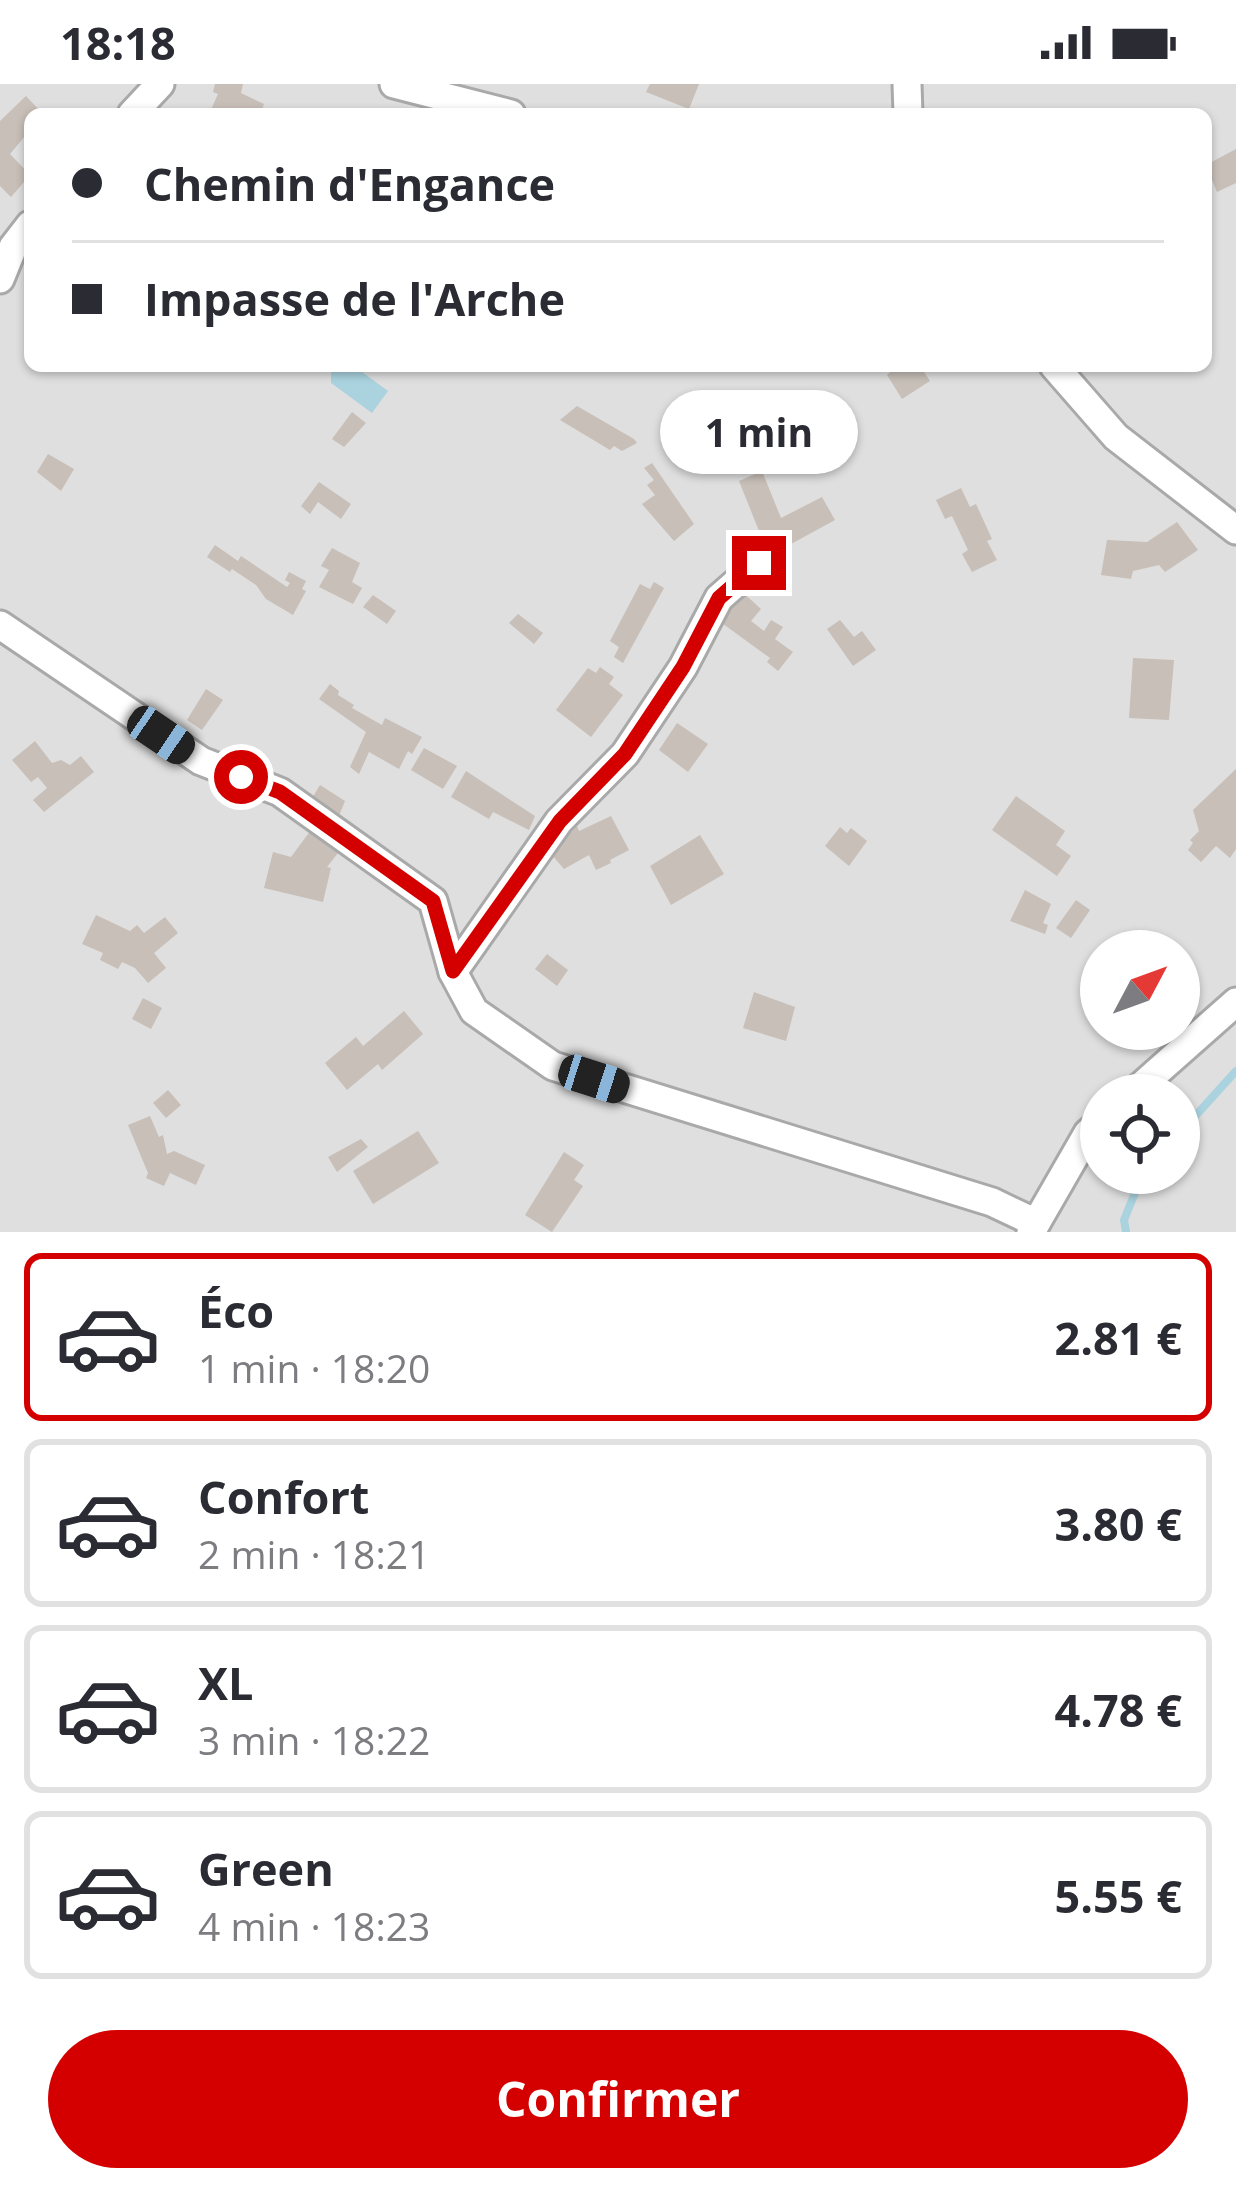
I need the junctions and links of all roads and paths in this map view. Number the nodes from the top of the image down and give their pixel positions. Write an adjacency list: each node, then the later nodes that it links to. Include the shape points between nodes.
1 (160, 84): 3 (street)
2 (394, 84): 4 (street)
3 (138, 108)
4 (488, 108)
5 (24, 233): 6 (street)
6 (0, 279)
7 (1059, 372): 8 (street, via 1116,437)
8 (1236, 530)
9 (759, 563): 11 (street, via 719,598 625,754 560,821)
10 (0, 625): 11 (street, via 201,761 280,792 433,901)
11 (453, 971): 15 (street, via 474,1011 553,1066 992,1202)
12 (1236, 1002): 13 (street)
13 (1155, 1074)
14 (1080, 1147): 15 (street)
15 (1033, 1228)

